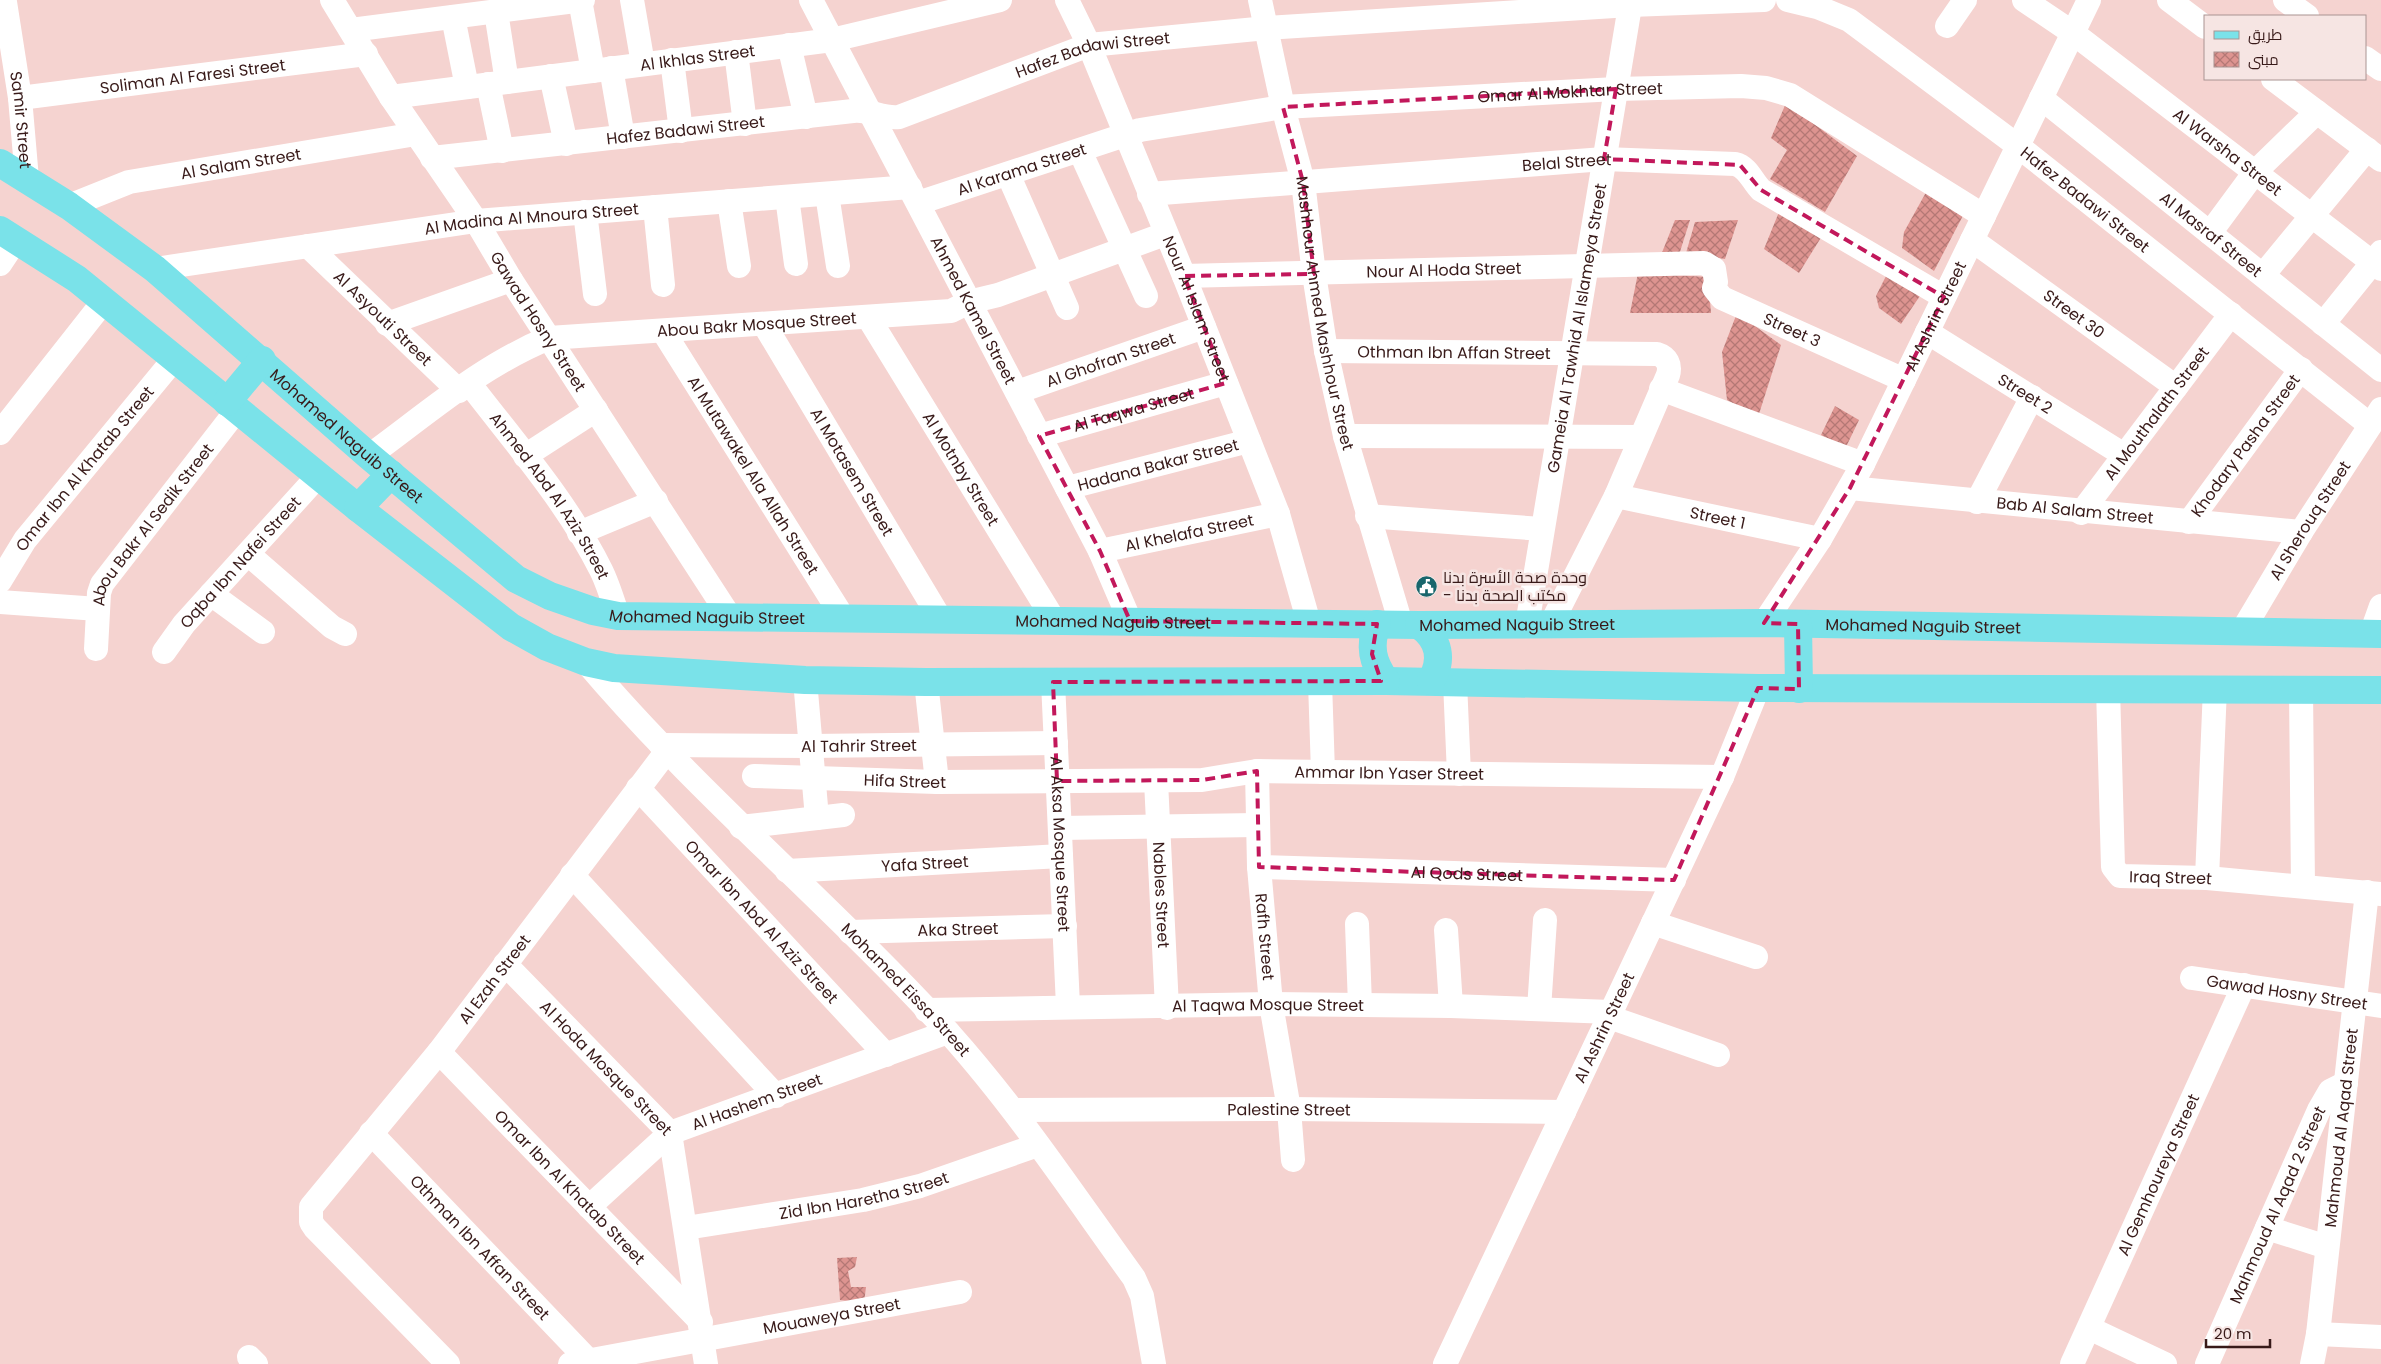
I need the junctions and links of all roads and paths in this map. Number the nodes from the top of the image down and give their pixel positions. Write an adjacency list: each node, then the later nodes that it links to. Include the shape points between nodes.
1 (332, 0): 23 (street, Gawad Hosny Street)
2 (582, 0): 17 (street); 33 (street)
3 (632, 0): 32 (street)
4 (811, 0): 25 (street, Ahmed Kamel Street)
5 (1000, 0): 25 (street, Al Ikhlas Street)
6 (1067, 0): 27 (street, Nour Al Islam Street)
7 (1260, 0): 22 (street, Mashhour Ahmed Mashhour Street)
8 (1764, 0): 15 (street, Hafez Badawi Street)
9 (1788, 0): 52 (street, Hafez Badawi Street, via 1849,20)
10 (1965, 0): 20 (street)
11 (2024, 0): 24 (street, Al Warsha Street)
12 (2089, 0): 24 (street, Al Ashrin Street)
13 (2169, 0): 21 (street)
14 (9, 2): 40 (street, Samir Street)
15 (1631, 2): 22 (street, Hafez Badawi Street); 38 (street, Gameia Al Tawhid Al Islameya Street)
16 (2283, 4): 18 (street)
17 (496, 12): 19 (street); 37 (street)
18 (2305, 15)
19 (453, 17): 23 (street); 37 (street)
20 (1947, 26)
21 (2204, 26)
22 (1267, 28): 27 (street, Hafez Badawi Street); 42 (street, Mashhour Ahmed Mashhour Street)
23 (351, 30): 29 (street, Gawad Hosny Street)
24 (2073, 33): 41 (street, Al Ashrin Street); 59 (street, Al Warsha Street)
25 (832, 40): 26 (street, Al Ikhlas Street); 43 (street, Ahmed Kamel Street)
26 (789, 45): 28 (street, Al Ikhlas Street); 45 (street)
27 (1089, 45): 43 (street, Hafez Badawi Street, via 899,117); 49 (street, Nour Al Islam Street)
28 (736, 52): 31 (street, Al Ikhlas Street); 46 (street)
29 (366, 54): 39 (street, Gawad Hosny Street); 40 (street, Soliman Al Faresi Street)
30 (2366, 59): 34 (street)
31 (672, 60): 32 (street, Al Ikhlas Street); 47 (street)
32 (643, 64): 33 (street, Al Ikhlas Street)
33 (602, 69): 35 (street, Al Ikhlas Street); 50 (street)
34 (2381, 69)
35 (551, 76): 37 (street, Al Ikhlas Street); 51 (street)
36 (2274, 80): 44 (street)
37 (487, 84): 39 (street, Al Ikhlas Street); 53 (street)
38 (1616, 89): 42 (street, Omar Al Mokhtar Street); 57 (street, Gameia Al Tawhid Al Islameya Street); 71 (street, Omar Al Mokhtar Street, via 1741,86 1766,88 1790,95)
39 (391, 97): 48 (street, Gawad Hosny Street)
40 (20, 98): 61 (street, Samir Street)
41 (2041, 98): 52 (street, Al Ashrin Street); 74 (street, Al Masraf Street)
42 (1283, 107): 49 (street, Omar Al Mokhtar Street, via 1140,130); 62 (street, Mashhour Ahmed Mashhour Street)
43 (870, 112): 45 (street, Hafez Badawi Street, via 853,110); 65 (street, Ahmed Kamel Street)
44 (2317, 112): 55 (street); 59 (street)
45 (806, 117): 46 (street, Hafez Badawi Street)
46 (745, 124): 47 (street, Hafez Badawi Street)
47 (681, 131): 50 (street, Hafez Badawi Street)
48 (416, 134): 56 (street, Gawad Hosny Street); 68 (street, Al Salam Street, via 129,182)
49 (1124, 136): 54 (street, Al Karama Street); 64 (street, Nour Al Islam Street)
50 (623, 137): 51 (street, Hafez Badawi Street)
51 (566, 144): 53 (street, Hafez Badawi Street)
52 (2018, 146): 71 (street, Al Ashrin Street); 100 (street, Hafez Badawi Street)
53 (502, 151): 56 (street, Hafez Badawi Street)
54 (1080, 151): 60 (street, Al Karama Street); 79 (street)
55 (2374, 155): 72 (street)
56 (432, 158): 73 (street, Gawad Hosny Street)
57 (1604, 159): 62 (street, Belal Street); 86 (street, Gameia Al Tawhid Al Islameya Street); 96 (street, Belal Street, via 1740,165 1761,190)
58 (0, 163): 61 (main road, Mohamed Naguib Street)
59 (2255, 172): 72 (street, Al Warsha Street); 74 (street)
60 (1008, 174): 65 (street, Al Karama Street); 90 (street)
61 (27, 179): 68 (main road, Mohamed Naguib Street)
62 (1303, 182): 64 (street, Belal Street); 88 (street, Mashhour Ahmed Mashhour Street)
63 (827, 194): 65 (street, Al Madina Al Mnoura Street); 66 (street, Al Madina Al Mnoura Street); 85 (street)
64 (1149, 194): 75 (street, Nour Al Islam Street)
65 (914, 195): 98 (street, Ahmed Kamel Street)
66 (788, 197): 67 (street, Al Madina Al Mnoura Street); 83 (street)
67 (729, 201): 69 (street, Al Madina Al Mnoura Street); 84 (street)
68 (69, 206): 87 (main road, Mohamed Naguib Street)
69 (655, 207): 70 (street, Al Madina Al Mnoura Street); 93 (street)
70 (585, 212): 73 (street, Al Madina Al Mnoura Street); 94 (street)
71 (1984, 216): 77 (street, Al Ashrin Street)
72 (2312, 216): 80 (street, Al Warsha Street); 89 (street)
73 (476, 221): 78 (street, Al Madina Al Mnoura Street); 92 (street, Gawad Hosny Street)
74 (2210, 233): 89 (street, Al Masraf Street)
75 (1165, 234): 79 (street, Abou Bakr Mosque Street); 91 (street, Nour Al Islam Street)
76 (8, 235): 82 (street); 97 (main road, via 77,279)
77 (1972, 240): 96 (street, Al Ashrin Street); 118 (street, Street 30)
78 (308, 246): 87 (street, Al Madina Al Mnoura Street); 102 (street, Al Asyouti Street)
79 (1124, 249): 90 (street, Abou Bakr Mosque Street); 95 (street)
80 (2378, 261): 104 (street)
81 (1704, 263): 86 (street, Nour Al Hoda Street); 115 (street, Street 3, via 1714,270 1714,288 1722,298)
82 (0, 264)
83 (796, 264)
84 (739, 266)
85 (838, 266)
86 (1586, 268): 88 (street, Nour Al Hoda Street); 110 (street, Gameia Al Tawhid Al Islameya Street)
87 (155, 269): 112 (main road, Mohamed Naguib Street)
88 (1314, 274): 91 (street, Nour Al Hoda Street); 109 (street, Mashhour Ahmed Mashhour Street)
89 (2263, 275): 104 (street, Al Masraf Street)
90 (1053, 276): 98 (street, Abou Bakr Mosque Street); 99 (street)
91 (1184, 276): 105 (street, Nour Al Islam Street)
92 (511, 280): 102 (street); 108 (street, Gawad Hosny Street)
93 (664, 285)
94 (595, 294)
95 (1146, 296)
96 (1944, 298): 107 (street, Al Ashrin Street)
97 (104, 301): 111 (main road); 125 (street)
98 (969, 302): 101 (street, Abou Bakr Mosque Street, via 951,311); 120 (street, Ahmed Kamel Street)
99 (1067, 308)
100 (2232, 314): 113 (street, Hafez Badawi Street); 118 (street, Al Mouthalath Street)
101 (868, 316): 103 (street, Abou Bakr Mosque Street); 162 (street, Al Motnby Street)
102 (387, 324): 117 (street, Al Asyouti Street)
103 (764, 324): 106 (street, Abou Bakr Mosque Street); 161 (street, Al Motasem Street)
104 (2323, 324): 114 (street, Al Masraf Street)
105 (1204, 327): 116 (street, Nour Al Islam Street); 120 (street, Al Ghofran Street)
106 (663, 331): 108 (street, Abou Bakr Mosque Street); 160 (street, Al Mutawakel Ala Allah Street)
107 (1927, 332): 115 (street, Al Ashrin Street); 121 (street, Street 2)
108 (549, 338): 117 (street, Abou Bakr Mosque Street, via 491,366); 123 (street, Gawad Hosny Street)
109 (1326, 351): 110 (street, Othman Ibn Affan Street); 127 (street, Mashhour Ahmed Mashhour Street)
110 (1572, 353): 119 (street, Othman Ibn Affan Street, via 1661,355 1669,366); 128 (street, Gameia Al Tawhid Al Islameya Street)
111 (175, 358): 122 (main road); 153 (street, Omar Ibn Al Khatab Street, via 25,540)
112 (262, 360): 122 (main road); 132 (main road, Mohamed Naguib Street)
113 (2301, 369): 124 (street, Hafez Badawi Street); 146 (street, Khodary Pasha Street)
114 (2381, 370)
115 (1904, 380): 134 (street, Al Ashrin Street)
116 (1226, 383): 126 (street, Al Taqwa Street); 130 (street, Nour Al Islam Street)
117 (464, 387): 132 (street, Abou Bakr Mosque Street); 133 (street, Ahmed Abd Al Aziz Street)
118 (2176, 387): 131 (street, Al Mouthalath Street)
119 (1661, 390): 129 (street); 134 (street)
120 (1017, 392): 126 (street, Ahmed Kamel Street)
121 (2032, 397): 131 (street, Street 2); 141 (street)
122 (232, 406): 136 (main road); 157 (street, Abou Bakr Al Sedik Street, via 109,572 102,584)
123 (596, 410): 133 (street); 140 (street, Gawad Hosny Street)
124 (2375, 417): 148 (street, Al Sherouq Street)
125 (0, 434)
126 (1040, 436): 137 (street, Ahmed Kamel Street)
127 (1345, 436): 128 (street); 145 (street, Mashhour Ahmed Mashhour Street)
128 (1557, 436): 129 (street); 147 (street, Gameia Al Tawhid Al Islameya Street)
129 (1641, 437): 139 (street)
130 (1249, 441): 137 (street, Hadana Bakar Street); 144 (street, Nour Al Islam Street)
131 (2124, 455): 143 (street, Al Mouthalath Street)
132 (369, 456): 135 (main road, Mohamed Naguib Street)
133 (525, 456): 149 (street, Ahmed Abd Al Aziz Street)
134 (1863, 464): 138 (street, Al Ashrin Street)
135 (391, 474): 142 (main road); 158 (main road, Mohamed Naguib Street, via 516,579 550,596)
136 (318, 476): 142 (main road); 152 (street, Oqba Ibn Nafei Street)
137 (1067, 488): 151 (street, Ahmed Kamel Street)
138 (1850, 488): 141 (street, Bab Al Salam Street); 150 (street, Al Ashrin Street)
139 (1616, 496): 150 (street, Street 1); 168 (street)
140 (656, 501): 149 (street); 159 (street, Gawad Hosny Street)
141 (1977, 502): 143 (street, Bab Al Salam Street)
142 (358, 508): 175 (main road, via 512,626 547,648)
143 (2081, 513): 146 (street, Bab Al Salam Street)
144 (1278, 514): 151 (street, Al Khelafa Street); 164 (street, Nour Al Islam Street)
145 (1367, 516): 147 (street); 166 (street, Mashhour Ahmed Mashhour Street)
146 (2189, 522): 148 (street, Bab Al Salam Street)
147 (1542, 529): 168 (street, Gameia Al Tawhid Al Islameya Street)
148 (2301, 532): 170 (street, Al Sherouq Street)
149 (579, 533): 158 (street, Ahmed Abd Al Aziz Street, via 601,570)
150 (1820, 539): 165 (street, Al Ashrin Street)
151 (1100, 550): 163 (street, Ahmed Kamel Street)
152 (248, 554): 154 (street, Oqba Ibn Nafei Street); 171 (street, via 332,627)
153 (0, 581)
154 (211, 594): 169 (street); 174 (street, Oqba Ibn Nafei Street, via 174,635)
155 (0, 602): 157 (street)
156 (2381, 606): 172 (street)
157 (98, 609): 173 (street, Abou Bakr Al Sedik Street)
158 (618, 616): 159 (main road, Mohamed Naguib Street)
159 (730, 617): 160 (main road, Mohamed Naguib Street)
160 (844, 618): 161 (main road, Mohamed Naguib Street)
161 (941, 620): 162 (main road, Mohamed Naguib Street)
162 (1054, 620): 163 (main road, Mohamed Naguib Street)
163 (1130, 622): 164 (main road, Mohamed Naguib Street)
164 (1309, 623): 166 (main road, Mohamed Naguib Street)
165 (1764, 623): 167 (main road, Mohamed Naguib Street); 168 (main road, Mohamed Naguib Street)
166 (1399, 624): 168 (main road, Mohamed Naguib Street); 177 (main road, via 1372,638 1372,654); 181 (main road, via 1428,632 1438,650 1436,672)
167 (1798, 624): 170 (main road, Mohamed Naguib Street); 185 (main road)
168 (1539, 626)
169 (263, 632)
170 (2241, 633): 172 (main road, Mohamed Naguib Street)
171 (345, 634)
172 (2376, 634)
173 (96, 649)
174 (164, 652)
175 (586, 662): 176 (main road, via 614,668); 191 (street, Mohamed Eissa Street)
176 (805, 680): 178 (main road); 190 (street)
177 (1386, 681): 180 (main road); 181 (main road)
178 (926, 682): 179 (main road); 189 (street)
179 (1053, 682): 180 (main road); 188 (street, Al Aksa Mosque Street)
180 (1320, 682): 193 (street)
181 (1443, 682): 182 (main road); 194 (street)
182 (1758, 688): 185 (main road); 197 (street, Al Ashrin Street)
183 (2108, 688): 184 (main road); 185 (main road); 212 (street, Iraq Street, via 2114,870 2120,876)
184 (2215, 688): 186 (main road); 212 (street)
185 (1799, 689)
186 (2301, 689): 187 (main road); 214 (street)
187 (2381, 690)
188 (1056, 743): 189 (street, Al Tahrir Street); 198 (street, Al Aksa Mosque Street)
189 (932, 744): 190 (street, Al Tahrir Street); 200 (street)
190 (810, 746): 191 (street, Al Tahrir Street); 196 (street)
191 (664, 748): 201 (street, Al Ezah Street); 206 (street, Mohamed Eissa Street)
192 (1257, 771): 193 (street, Ammar Ibn Yaser Street); 199 (street, Ammar Ibn Yaser Street, via 1202,780); 204 (street, Rafh Street)
193 (1323, 772): 194 (street, Ammar Ibn Yaser Street)
194 (1459, 774): 197 (street, Ammar Ibn Yaser Street)
195 (754, 776): 196 (street, Hifa Street)
196 (813, 777): 200 (street, Hifa Street); 203 (street)
197 (1722, 777): 213 (street, Al Ashrin Street)
198 (1057, 781): 199 (street, Ammar Ibn Yaser Street); 200 (street, Hifa Street); 207 (street, Al Aksa Mosque Street)
199 (1156, 781): 205 (street, Nables Street)
200 (937, 782)
201 (638, 788): 211 (street, Al Ezah Street); 238 (street, Omar Ibn Abd Al Aziz Street)
202 (843, 815): 203 (street)
203 (818, 818): 206 (street)
204 (1257, 825): 205 (street); 209 (street, Rafh Street)
205 (1158, 826): 207 (street); 232 (street, Nables Street)
206 (742, 827): 210 (street, Mohamed Eissa Street)
207 (1060, 828): 208 (street, Al Aksa Mosque Street)
208 (1061, 856): 210 (street, Yafa Street); 219 (street, Al Aksa Mosque Street)
209 (1259, 867): 213 (street, Al Qods Street); 227 (street, Rafh Street)
210 (786, 871): 221 (street, Mohamed Eissa Street)
211 (572, 876): 223 (street, Al Ezah Street); 241 (street)
212 (2207, 878): 214 (street, Iraq Street)
213 (1674, 880): 217 (street, Al Ashrin Street)
214 (2303, 886): 215 (street, Iraq Street)
215 (2374, 893): 226 (street, Mahmoud Al Aqad Street)
216 (1546, 920): 233 (street)
217 (1653, 923): 222 (street); 235 (street, Al Ashrin Street)
218 (1357, 924): 228 (street)
219 (1065, 926): 221 (street, Aka Street); 229 (street, Al Aksa Mosque Street)
220 (1446, 930): 230 (street)
221 (850, 932): 234 (street, Mohamed Eissa Street)
222 (1756, 957)
223 (505, 964): 237 (street, Al Ezah Street); 246 (street, Al Hoda Mosque Street)
224 (2192, 978): 225 (street, Gawad Hosny Street)
225 (2244, 985): 226 (street, Gawad Hosny Street); 254 (street, Al Gemhoureya Street)
226 (2355, 1002): 231 (street, Gawad Hosny Street); 240 (street, Mahmoud Al Aqad Street)
227 (1272, 1004): 228 (street, Al Taqwa Mosque Street); 232 (street, Al Taqwa Mosque Street); 242 (street, Rafh Street)
228 (1360, 1005): 230 (street, Al Taqwa Mosque Street)
229 (1068, 1006): 232 (street, Al Taqwa Mosque Street); 234 (street, Al Taqwa Mosque Street)
230 (1451, 1006): 233 (street, Al Taqwa Mosque Street)
231 (2381, 1006)
232 (1167, 1008)
233 (1539, 1009): 235 (street, Al Taqwa Mosque Street)
234 (926, 1010): 236 (street, Mohamed Eissa Street)
235 (1610, 1014): 239 (street, Al Taqwa Mosque Street); 244 (street, Al Ashrin Street)
236 (948, 1032): 238 (street, Al Hashem Street); 243 (street, Mohamed Eissa Street)
237 (439, 1052): 245 (street, Al Ezah Street); 249 (street, Omar Ibn Al Khatab Street)
238 (886, 1055): 241 (street, Al Hashem Street)
239 (1718, 1055)
240 (2346, 1083): 251 (street, Mahmoud Al Aqad 2 Street, via 2330,1091 2319,1110); 252 (street, Mahmoud Al Aqad Street)
241 (776, 1096): 246 (street, Al Hashem Street)
242 (1289, 1109): 243 (street, Palestine Street); 244 (street, Palestine Street); 248 (street, Rafh Street)
243 (1015, 1110): 247 (street, Mohamed Eissa Street)
244 (1564, 1112): 262 (street, Al Ashrin Street)
245 (371, 1133): 258 (street, Othman Ibn Affan Street); 259 (street, Al Ezah Street, via 315,1201 310,1214 314,1228)
246 (670, 1133): 249 (street, Al Hashem Street); 250 (street, Al Hoda Mosque Street)
247 (1038, 1145): 250 (street, Zid Ibn Haretha Street, via 920,1186 863,1200); 261 (street, Mohamed Eissa Street, via 1134,1278 1142,1296)
248 (1293, 1160)
249 (589, 1207): 255 (street, Omar Ibn Al Khatab Street)
250 (686, 1228): 255 (street, Al Hoda Mosque Street)
251 (2267, 1228): 252 (street); 265 (street, Mahmoud Al Aqad 2 Street)
252 (2327, 1247): 256 (street, Mahmoud Al Aqad Street)
253 (960, 1292): 255 (street, Mouaweya Street)
254 (2089, 1328): 263 (street, Al Gemhoureya Street); 264 (street)
255 (702, 1330): 258 (street); 260 (street, Al Hoda Mosque Street)
256 (2318, 1334): 257 (street); 266 (street, Mahmoud Al Aqad Street)
257 (2381, 1337)
258 (579, 1362)
259 (448, 1364)
260 (706, 1364)
261 (1154, 1364)
262 (1444, 1364)
263 (2072, 1364)
264 (2164, 1364)
265 (2207, 1364)
266 (2312, 1364)

